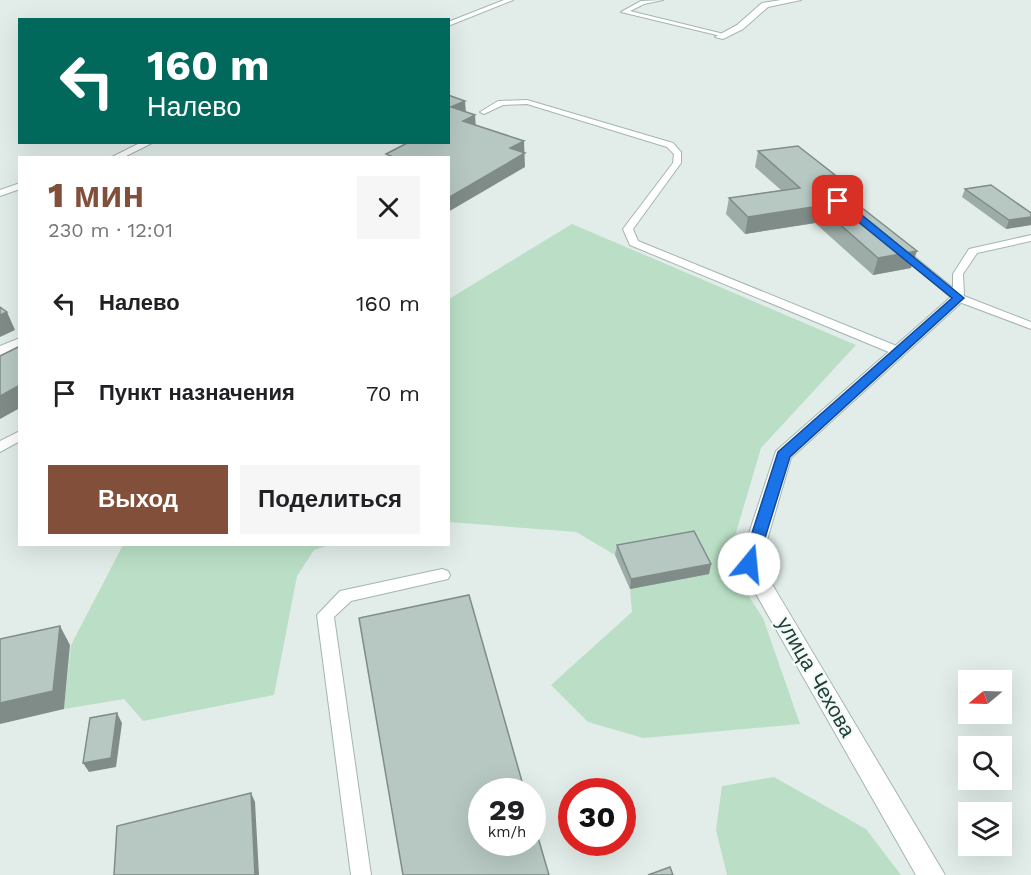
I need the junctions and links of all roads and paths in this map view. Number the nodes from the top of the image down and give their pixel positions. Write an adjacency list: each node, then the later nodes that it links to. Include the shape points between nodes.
1 (510, 0): 4 (lane)
2 (660, 0): 5 (lane, via 643,2 624,12)
3 (797, 0): 5 (street, via 765,5)
4 (450, 23)
5 (723, 36)
6 (484, 112): 17 (lane, via 501,104 527,102 670,145 678,154 677,163 628,229 634,243)
7 (146, 144): 8 (lane)
8 (118, 156)
9 (18, 187): 10 (lane)
10 (0, 193)
11 (1031, 238): 13 (lane, via 974,251 958,274)
12 (894, 246): 13 (lane)
13 (958, 298): 14 (lane); 17 (street, улица Чехова)
14 (1031, 326)
15 (18, 342): 16 (lane)
16 (0, 351)
17 (900, 352): 22 (street, улица Чехова, via 783,455 749,564)
18 (18, 436): 19 (lane)
19 (0, 447)
20 (442, 575): 21 (lane, via 346,596 325,615)
21 (361, 875)
22 (931, 875)

